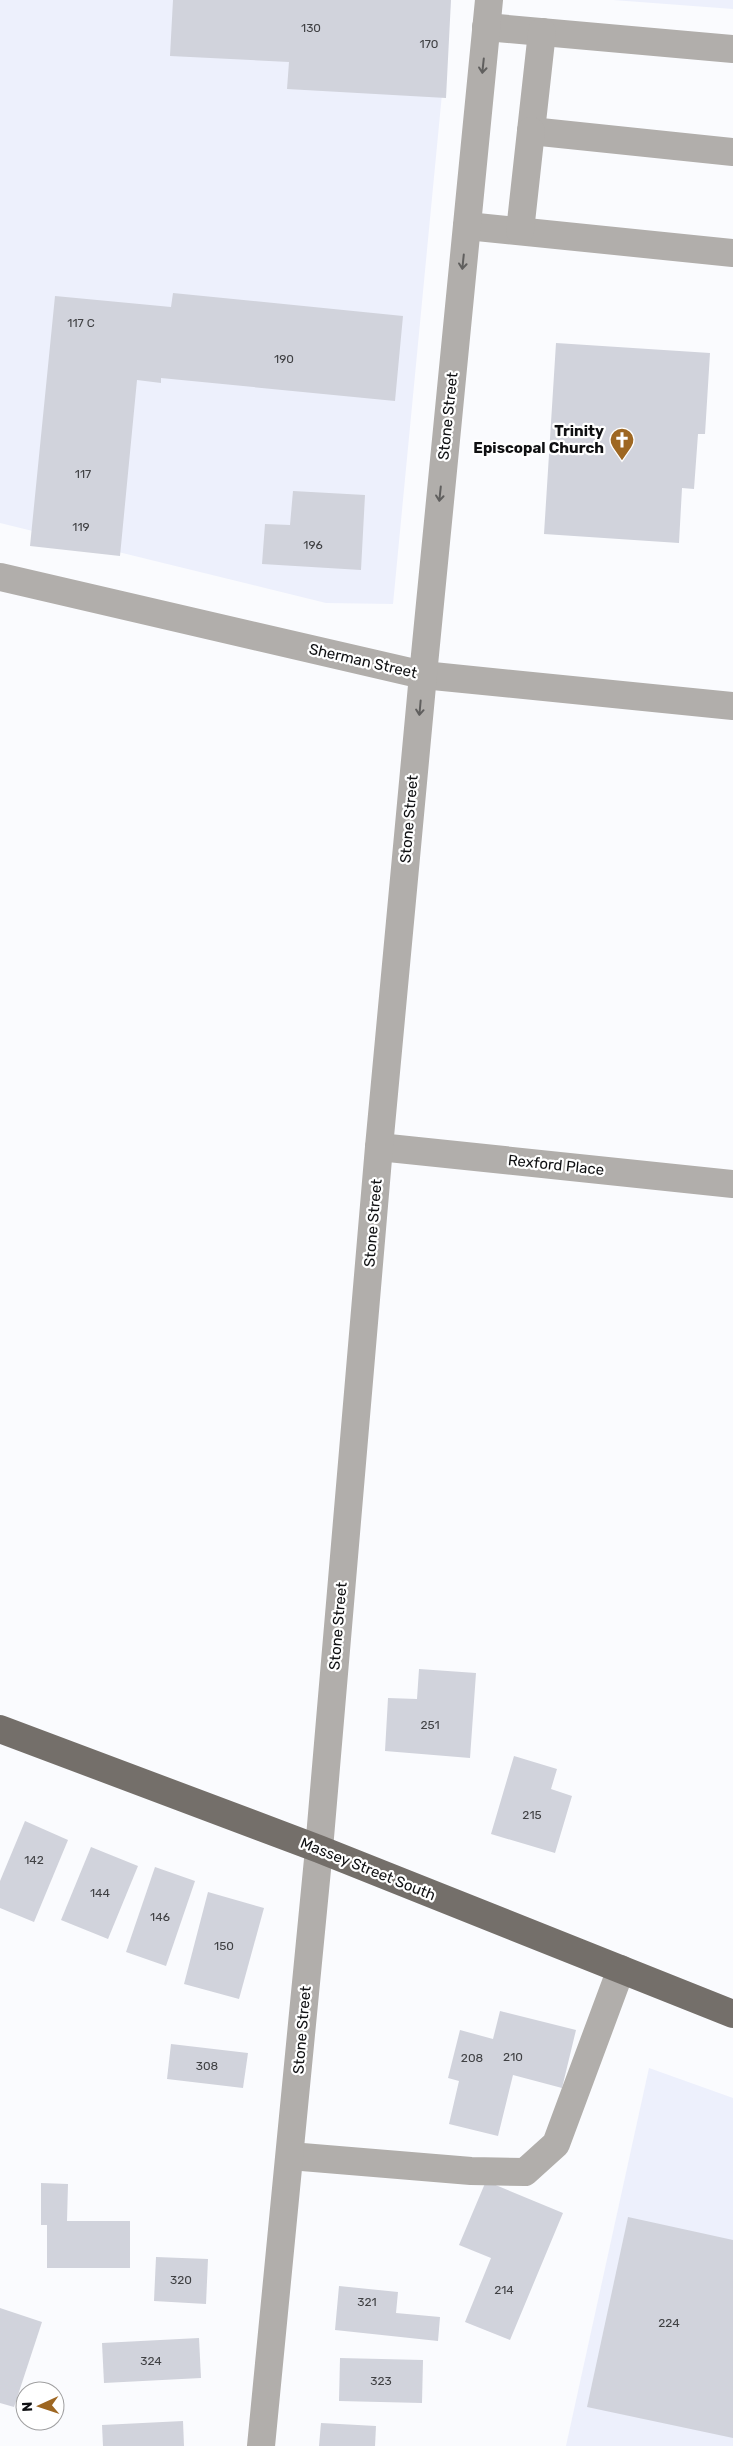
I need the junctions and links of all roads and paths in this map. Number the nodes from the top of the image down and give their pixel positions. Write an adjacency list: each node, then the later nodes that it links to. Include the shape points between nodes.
1 (489, 0): 2 (street, Stone Street)
2 (486, 27): 3 (street); 7 (street, Stone Street, one-way to 7)
3 (542, 32): 4 (street); 5 (street)
4 (733, 49)
5 (531, 131): 6 (street); 8 (street)
6 (733, 152)
7 (467, 226): 8 (street); 11 (street, Stone Street, one-way to 11)
8 (520, 231): 9 (street)
9 (733, 253)
10 (0, 577): 11 (street, Sherman Street)
11 (423, 674): 12 (street, Sherman Street); 13 (street, Stone Street, one-way to 13)
12 (733, 706)
13 (379, 1147): 14 (street, Rexford Place); 16 (street, Stone Street)
14 (733, 1184)
15 (0, 1729): 16 (main road, Massey Street South)
16 (319, 1849): 17 (main road, Massey Street South); 19 (street, Stone Street)
17 (621, 1969): 18 (main road, Massey Street South); 19 (street, via 556,2144 525,2172 471,2171)
18 (733, 2014)
19 (290, 2156): 20 (street, Stone Street)
20 (261, 2446)

